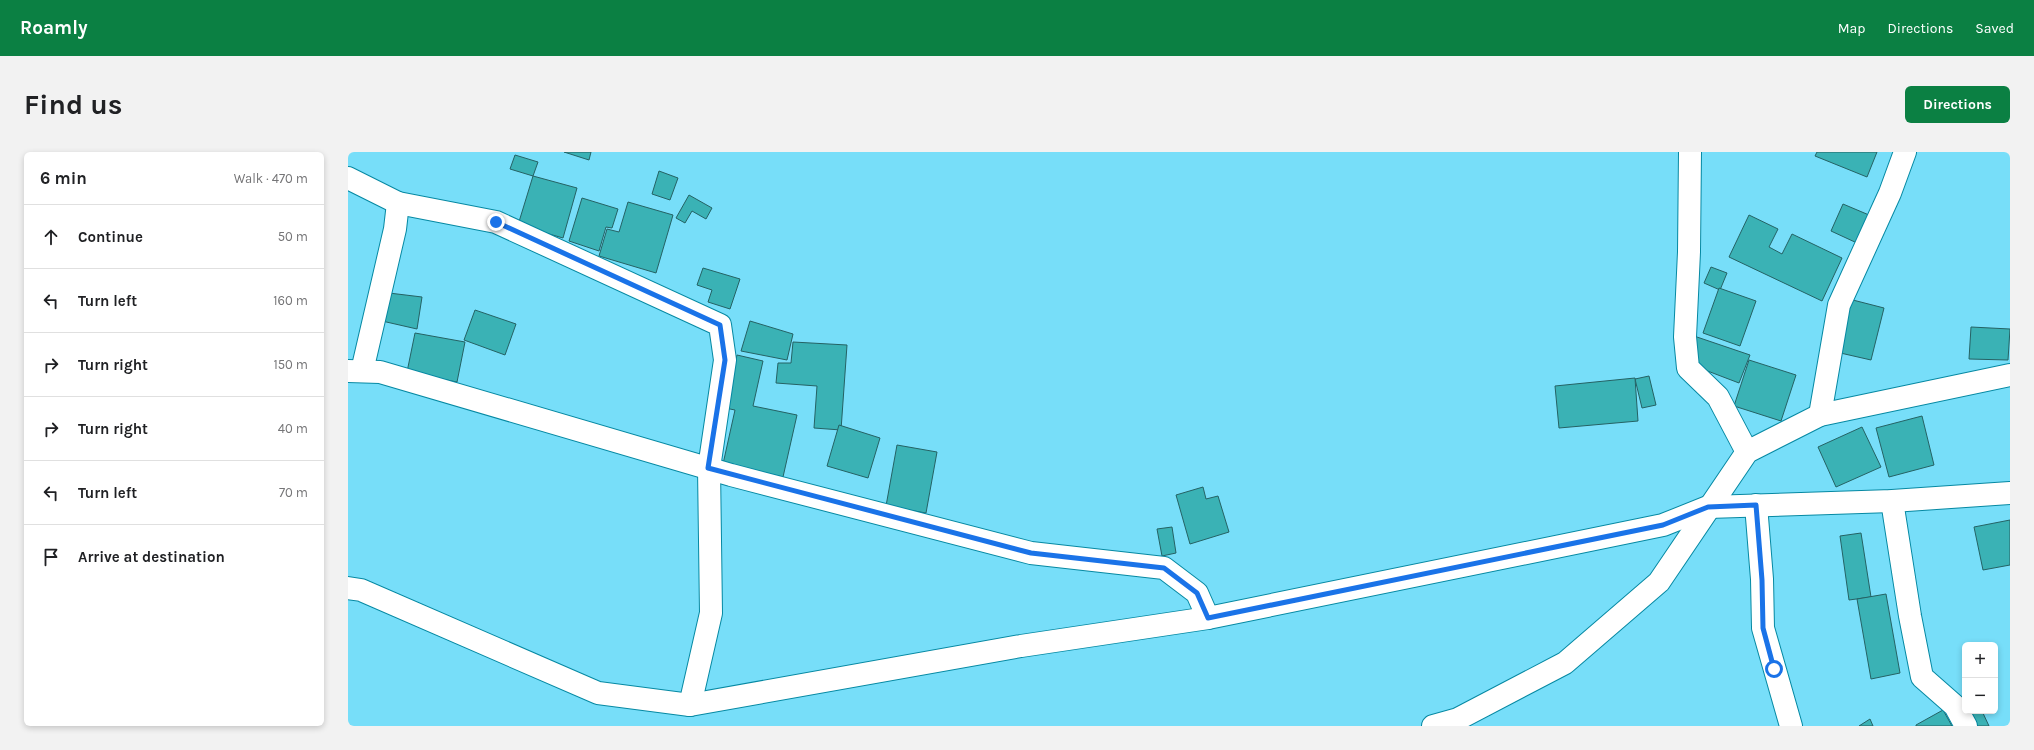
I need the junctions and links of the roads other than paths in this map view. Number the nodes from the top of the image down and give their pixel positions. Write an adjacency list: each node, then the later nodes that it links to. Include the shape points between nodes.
1 (1690, 152): 8 (street, via 1685,337 1688,368 1718,397)
2 (1905, 152): 7 (street, via 1890,193 1838,305)
3 (348, 178): 4 (street)
4 (398, 203): 5 (street, via 395,228); 9 (street, via 496,222 720,325 725,360)
5 (355, 371): 9 (street, via 380,372)
6 (2010, 375): 7 (street)
7 (1820, 415): 8 (street)
8 (1746, 452): 13 (street)
9 (708, 468): 15 (street, via 1031,553 1164,568 1197,593); 16 (street, via 711,613)
10 (2010, 493): 11 (street)
11 (1892, 500): 12 (street); 19 (street, via 1922,677 1955,706)
12 (1756, 505): 13 (street); 18 (street, via 1763,628)
13 (1708, 507): 15 (street, via 1663,525); 17 (street, via 1659,582 1565,663 1458,719)
14 (348, 588): 16 (street, via 361,590 598,693)
15 (1208, 618): 16 (street, via 1021,646)
16 (690, 705)
17 (1433, 726)
18 (1792, 726)
19 (1966, 726)

